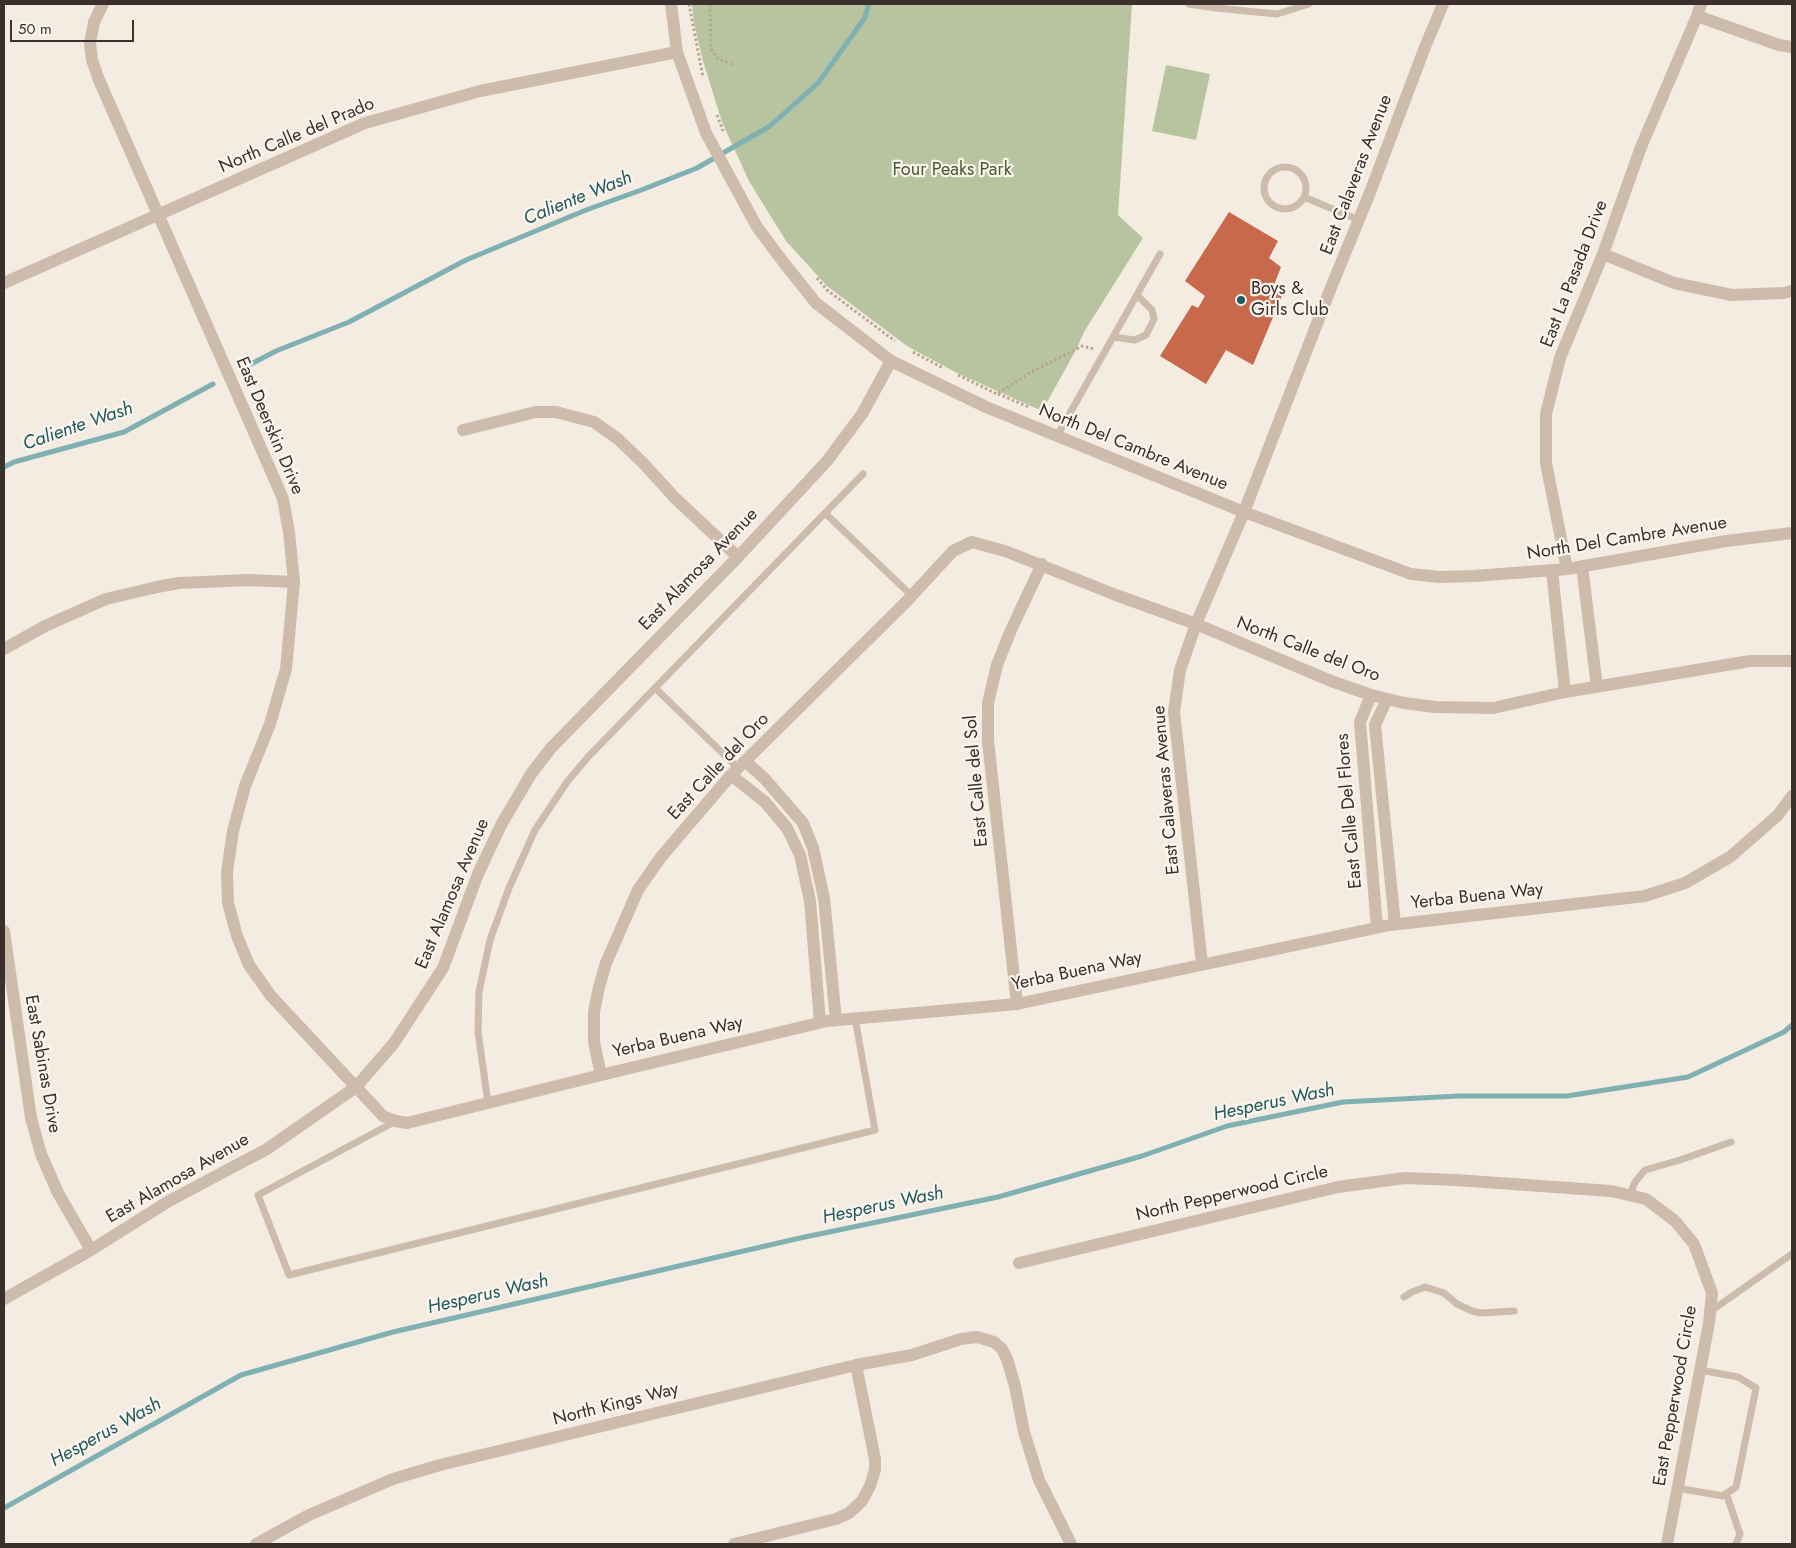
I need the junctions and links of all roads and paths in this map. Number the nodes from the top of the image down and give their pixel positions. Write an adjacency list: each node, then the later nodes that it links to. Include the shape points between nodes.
1 (103, 4): 16 (street, East Deerskin Drive, via 94,22 90,42 92,60)
2 (671, 4): 10 (street, North Del Cambre Avenue)
3 (689, 4): 12 (path)
4 (710, 4): 11 (path, via 711,49 717,58)
5 (1189, 4): 6 (lane, via 1277,14)
6 (1309, 4)
7 (1443, 4): 17 (street, East Calaveras Avenue)
8 (1699, 10): 9 (street, via 1779,46); 19 (street, East La Pasada Drive, via 1641,147)
9 (1792, 48)
10 (677, 52): 16 (street, North Calle del Prado, via 480,91 365,123); 28 (street, North Del Cambre Avenue, via 706,133 757,227 816,303)
11 (733, 65)
12 (704, 84)
13 (715, 111): 14 (path)
14 (725, 137)
15 (1304, 197): 15 (lane, via 1306,184 1293,168 1273,170 1265,182 1269,201 1281,208 1294,206); 17 (lane)
16 (158, 215): 21 (street, North Calle del Prado); 45 (street, East Deerskin Drive, via 283,499)
17 (1359, 220): 36 (street, East Calaveras Avenue)
18 (1160, 254): 23 (lane)
19 (1603, 254): 22 (street, via 1674,283 1732,295); 43 (street, East La Pasada Drive, via 1560,358 1546,414 1546,463)
20 (812, 274): 25 (path, via 827,290)
21 (4, 283)
22 (1792, 291)
23 (1137, 295): 24 (lane); 24 (lane, via 1152,310 1154,319 1146,335 1135,340)
24 (1113, 337): 34 (lane)
25 (895, 341)
26 (1095, 350): 31 (path, via 1082,346)
27 (913, 352): 29 (path)
28 (891, 362): 34 (street, North Del Cambre Avenue); 40 (street, East Alamosa Avenue, via 862,414 827,461)
29 (947, 370)
30 (955, 374): 31 (path)
31 (997, 394): 32 (path)
32 (1033, 409)
33 (463, 430): 40 (street, via 536,412 556,412 594,422 618,439 674,498)
34 (1057, 436): 36 (street, North Del Cambre Avenue)
35 (863, 474): 37 (lane)
36 (1244, 512): 44 (street, North Del Cambre Avenue, via 1411,574 1457,577); 47 (street, East Calaveras Avenue)
37 (825, 513): 46 (lane); 51 (lane)
38 (1792, 533): 42 (street, North Del Cambre Avenue)
39 (972, 542): 41 (street, North Calle del Oro); 46 (street, East Calle del Oro, via 953,551)
40 (738, 557): 66 (street, East Alamosa Avenue, via 572,724 531,774 501,825 478,874 443,968 394,1043)
41 (1042, 564): 47 (street, North Calle del Oro); 61 (street, East Calle del Sol, via 997,665 988,703 988,741)
42 (1582, 566): 43 (street, North Del Cambre Avenue); 50 (street)
43 (1567, 569): 44 (street, North Del Cambre Avenue)
44 (1552, 571): 52 (street)
45 (294, 582): 48 (street, via 248,580 157,587 106,599 44,626); 66 (street, East Deerskin Drive, via 286,669 270,724 245,786 233,831 227,872 228,903 249,965 271,996)
46 (912, 596): 55 (street, East Calle del Oro)
47 (1196, 624): 53 (street, North Calle del Oro); 60 (street, East Calaveras Avenue, via 1180,670 1174,712)
48 (4, 649)
49 (1792, 661): 50 (street, North Calle del Oro, via 1750,661)
50 (1597, 687): 52 (street, North Calle del Oro)
51 (655, 688): 55 (lane); 67 (lane, via 567,782 535,830 509,888 490,940 478,1000 478,1032)
52 (1565, 692): 54 (street, North Calle del Oro, via 1493,708 1435,707)
53 (1371, 695): 54 (street, North Calle del Oro); 58 (street, East Calle Del Flores, via 1360,722)
54 (1387, 699): 57 (street, East Calle Del Flores, via 1375,725)
55 (738, 768): 63 (street, via 765,779 803,823 813,848 824,898); 64 (street, via 787,828 800,855 810,901); 65 (street, East Calle del Oro, via 661,857 638,890 621,927 606,963 594,1012 594,1042)
56 (1792, 796): 57 (street, Yerba Buena Way, via 1778,814 1730,857 1685,883 1645,896)
57 (1395, 924): 58 (street, Yerba Buena Way)
58 (1377, 927): 60 (street, Yerba Buena Way)
59 (4, 931): 72 (street, East Sabinas Drive, via 31,1118 41,1154 58,1193)
60 (1202, 964): 61 (street, Yerba Buena Way)
61 (1017, 1004): 62 (street, Yerba Buena Way)
62 (855, 1018): 63 (street, Yerba Buena Way); 68 (lane, via 875,1130 289,1275 258,1195)
63 (836, 1020): 64 (street, Yerba Buena Way)
64 (820, 1022): 65 (street, Yerba Buena Way)
65 (601, 1074): 67 (street, Yerba Buena Way)
66 (356, 1087): 68 (street, via 383,1116); 72 (street, East Alamosa Avenue, via 267,1149 169,1201)
67 (488, 1103): 68 (street, Yerba Buena Way, via 407,1123)
68 (396, 1121)
69 (1731, 1142): 71 (lane, via 1645,1170)
70 (1456, 1180): 71 (street, East Pepperwood Circle); 74 (street, North Pepperwood Circle, via 1405,1178 1338,1187)
71 (1630, 1195): 78 (street, East Pepperwood Circle, via 1646,1199 1676,1221 1694,1244 1712,1293)
72 (91, 1250): 76 (street, East Alamosa Avenue)
73 (1792, 1254): 78 (lane)
74 (1019, 1263)
75 (1404, 1297): 77 (lane, via 1425,1286 1444,1293 1472,1311)
76 (4, 1299)
77 (1514, 1311)
78 (1710, 1312): 80 (street, East Pepperwood Circle)
79 (856, 1365): 83 (street, North Kings Way, via 393,1478 309,1515); 84 (street, via 875,1459 875,1470 862,1501 836,1519); 85 (street, North Kings Way, via 912,1355 962,1339 977,1337 994,1342 1007,1359 1039,1480)
80 (1700, 1370): 81 (street, East Pepperwood Circle); 82 (lane, via 1738,1378 1756,1388 1736,1487)
81 (1677, 1488): 82 (lane, via 1722,1496); 86 (street, East Pepperwood Circle)
82 (1726, 1493): 87 (lane, via 1740,1534)
83 (256, 1544)
84 (734, 1544)
85 (1071, 1544)
86 (1666, 1544)
87 (1736, 1544)

